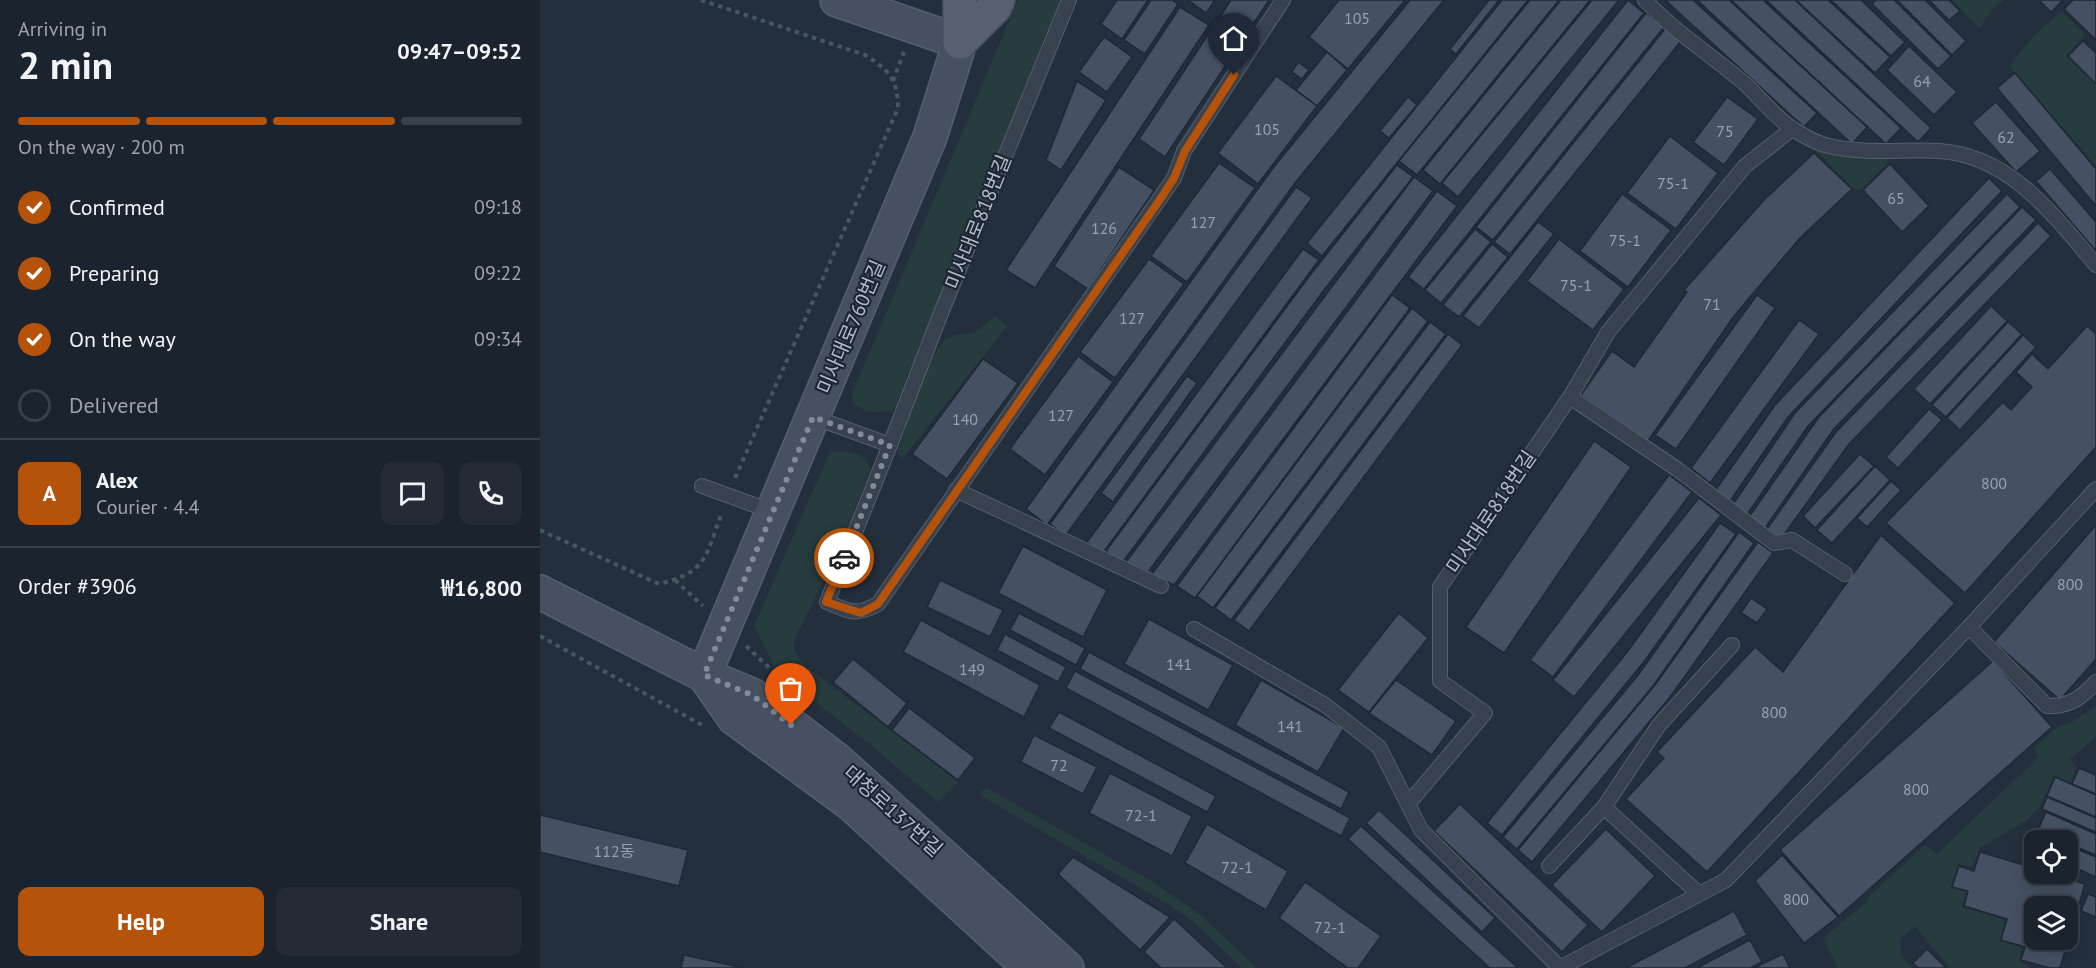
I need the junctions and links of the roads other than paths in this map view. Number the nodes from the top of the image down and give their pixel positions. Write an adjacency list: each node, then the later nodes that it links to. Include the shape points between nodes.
1 (837, 0): 7 (main road)
2 (960, 0): 7 (main road)
3 (998, 0): 7 (main road)
4 (1069, 0): 12 (lane, 미사대로818번길)
5 (1283, 0): 15 (lane, 미사대로818번길, via 1185,151 1174,178)
6 (1645, 0): 8 (lane)
7 (960, 42): 11 (main road, 미사대로760번길, via 930,137)
8 (1792, 129): 9 (lane, via 1823,145 1862,152 1937,151 1964,153 1985,160 2035,197); 10 (lane, 미사대로818번길, via 1745,166 1608,332)
9 (2096, 265)
10 (1570, 397): 17 (lane, via 1677,469 1774,543 1792,540); 25 (lane, 미사대로818번길, via 1440,587 1440,681 1485,713)
11 (813, 417): 12 (lane); 16 (main road, 미사대로760번길)
12 (890, 445): 15 (lane, 미사대로818번길, via 826,602 861,613 878,604)
13 (702, 486): 16 (lane)
14 (2096, 489): 20 (lane)
15 (956, 490): 18 (lane)
16 (774, 512): 23 (main road, 미사대로760번길)
17 (1845, 574)
18 (1161, 586)
19 (540, 592): 23 (main road, 대청로137번길)
20 (1969, 627): 24 (lane, via 2048,706 2065,706); 28 (lane, via 1726,880)
21 (1194, 629): 25 (lane, via 1325,705 1379,747)
22 (1732, 645): 26 (lane, via 1659,725)
23 (704, 675): 29 (main road, 대청로137번길, via 734,718 851,804); 30 (main road, 대청로137번길, via 752,695 837,760)
24 (2096, 682)
25 (1408, 804): 28 (lane, via 1421,831 1560,968)
26 (1604, 807): 27 (lane); 28 (lane)
27 (1549, 866)
28 (1700, 894)
29 (1030, 968)
30 (1067, 968)

